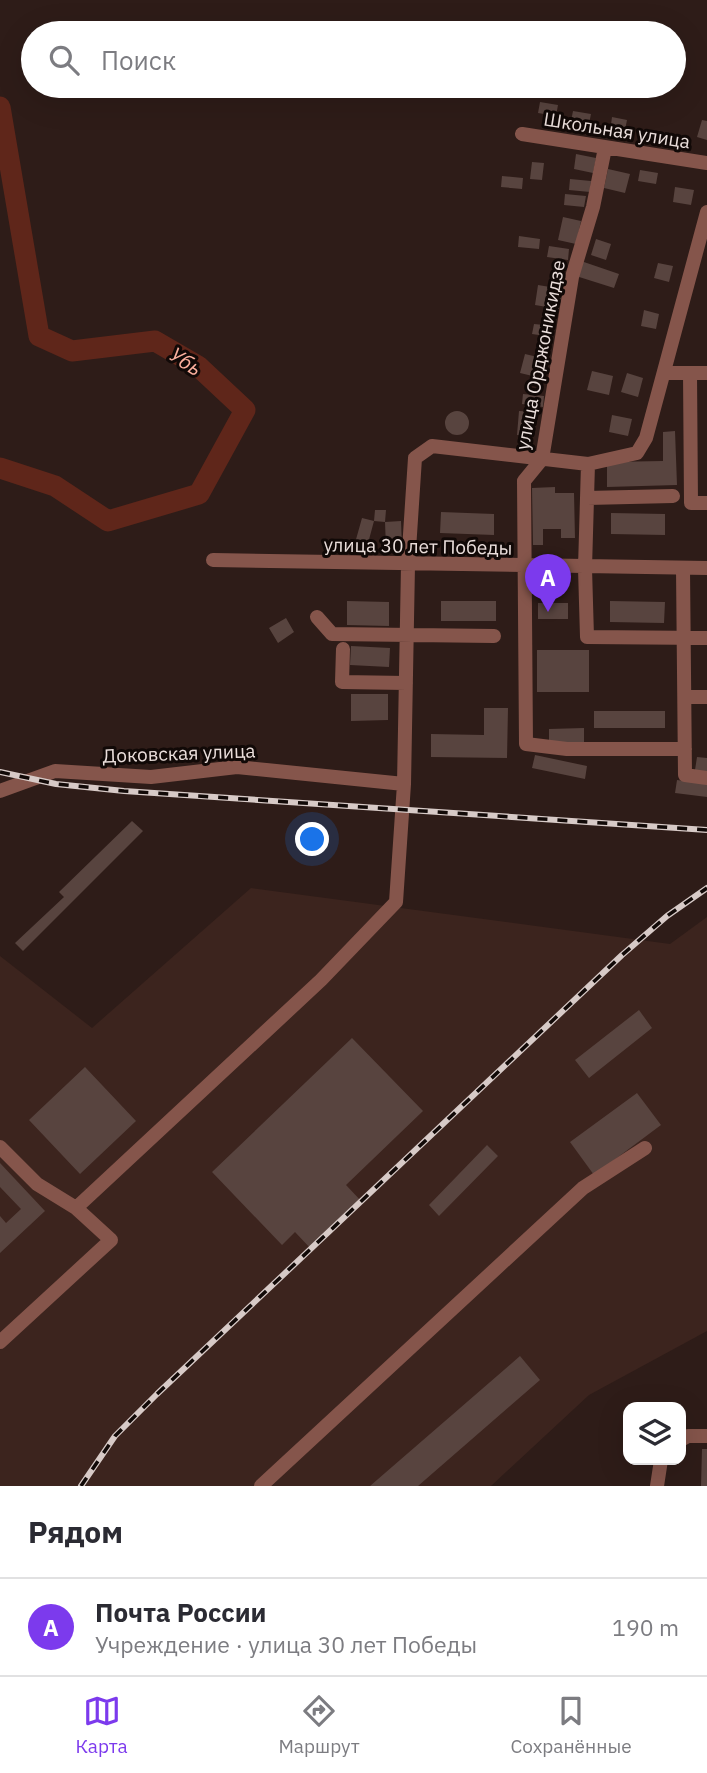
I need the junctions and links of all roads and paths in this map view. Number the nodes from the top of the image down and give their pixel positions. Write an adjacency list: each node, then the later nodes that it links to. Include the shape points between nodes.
1 (522, 134): 2 (street, Школьная улица)
2 (605, 148): 3 (street, Школьная улица); 8 (street, улица Орджоникидзе, via 572,277)
3 (707, 163)
4 (707, 212): 5 (street)
5 (665, 373): 6 (street); 9 (street, via 646,438 637,453)
6 (690, 373): 7 (street); 12 (street, via 691,503)
7 (707, 373)
8 (542, 460): 9 (street); 14 (street, via 432,446 422,451 415,458); 15 (street, улица Орджоникидзе, via 524,481)
9 (588, 464): 11 (street)
10 (673, 496): 11 (street)
11 (587, 498): 16 (street)
12 (707, 503)
13 (212, 560): 14 (street, улица 30 лет Победы)
14 (408, 565): 15 (street, улица 30 лет Победы); 20 (street)
15 (522, 567): 16 (street, улица 30 лет Победы); 28 (street, улица Орджоникидзе, via 526,744 567,749)
16 (584, 568): 18 (street, улица 30 лет Победы); 22 (street, via 587,637)
17 (707, 568): 18 (street, улица 30 лет Победы)
18 (683, 569): 22 (street)
19 (317, 617): 20 (street, via 332,634)
20 (406, 634): 21 (street); 25 (street)
21 (494, 636)
22 (684, 638): 23 (street); 26 (street)
23 (707, 638)
24 (343, 649): 25 (street, via 342,682)
25 (405, 683): 30 (street)
26 (685, 697): 27 (street); 28 (street)
27 (707, 697)
28 (685, 749): 29 (street, via 685,775)
29 (707, 778)
30 (404, 784): 31 (street, Доковская улица, via 237,767 152,777 55,771); 34 (street, via 396,902 321,980)
31 (0, 791)
32 (0, 1147): 34 (street, via 37,1184)
33 (645, 1148): 39 (street, via 583,1188)
34 (76, 1208): 35 (street, via 111,1240)
35 (0, 1342)
36 (707, 1436): 37 (street)
37 (686, 1437)
38 (660, 1465): 40 (street)
39 (261, 1486)
40 (657, 1486)

